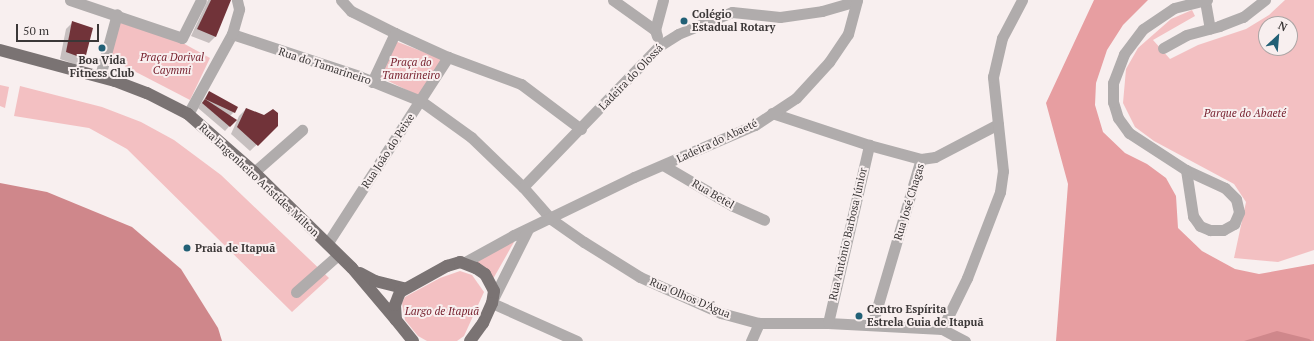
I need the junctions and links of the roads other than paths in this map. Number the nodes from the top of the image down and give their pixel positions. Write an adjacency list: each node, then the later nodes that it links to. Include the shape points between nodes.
1 (70, 0): 11 (street)
2 (201, 0): 12 (street, via 182,38)
3 (237, 0): 16 (street, via 239,8)
4 (341, 0): 15 (street, via 351,11)
5 (613, 0): 14 (street)
6 (663, 0): 14 (street)
7 (857, 0): 17 (street, Ladeira do Olossá, via 790,16 732,12 678,34); 24 (street, Ladeira do Abaeté, via 848,34 829,62 796,98)
8 (1022, 0): 26 (street, via 1002,38 996,56 993,92)
9 (1264, 0): 13 (street, via 1243,17)
10 (1206, 1): 13 (street); 32 (street, via 1174,8 1144,29 1124,54 1113,83 1113,102 1118,118 1129,132)
11 (83, 2): 12 (street)
12 (117, 14): 21 (street)
13 (1210, 29): 18 (street, via 1186,35)
14 (655, 30): 17 (street)
15 (395, 33): 20 (street); 22 (street)
16 (232, 34): 22 (street, Rua do Tamarineiro); 25 (street)
17 (659, 46): 27 (street, Ladeira do Olossá)
18 (1163, 48)
19 (0, 50): 21 (main road, Rua Engenheiro Aristides Milton)
20 (448, 57): 23 (street, Rua João do Peixe); 27 (street, via 522,84)
21 (100, 76): 25 (main road, Rua Engenheiro Aristides Milton, via 147,93)
22 (372, 82): 23 (street, Rua do Tamarineiro)
23 (421, 102): 34 (street, Rua do Tamarineiro, via 471,137); 38 (street, Rua João do Peixe)
24 (772, 113): 29 (street); 31 (street, Ladeira do Abaeté, via 742,131)
25 (188, 114): 33 (main road, Rua Engenheiro Aristides Milton)
26 (998, 124): 30 (street, Rua José Chagas, via 935,157); 49 (street, via 1003,170 1000,192 966,278)
27 (581, 129): 34 (street, Ladeira do Olossá)
28 (302, 130): 33 (street)
29 (869, 145): 30 (street); 47 (street, Rua Antônio Barbosa Júnior)
30 (920, 159): 48 (street, Rua José Chagas)
31 (664, 165): 35 (street, Ladeira do Abaeté); 36 (street, Rua Betel, via 733,206)
32 (1186, 170): 32 (street, via 1193,216 1200,226 1210,230 1223,230 1234,224 1239,212 1236,199 1225,188)
33 (254, 172): 38 (main road, Rua Engenheiro Aristides Milton)
34 (523, 187): 35 (street, Rua do Tamarineiro)
35 (551, 219): 37 (street, Ladeira do Abaeté); 46 (street, Rua Olhos D'Água, via 640,277 721,313)
36 (764, 220)
37 (528, 229): 40 (street, Ladeira do Abaeté); 44 (street)
38 (327, 244): 39 (main road, Rua Engenheiro Aristides Milton)
39 (338, 255): 41 (main road, Rua Engenheiro Aristides Milton); 43 (street)
40 (465, 262): 42 (main road, via 454,263); 44 (main road, via 485,274 492,283)
41 (352, 268): 42 (main road, Rua Engenheiro Aristides Milton, via 375,281); 45 (main road, Rua Engenheiro Aristides Milton)
42 (404, 288): 45 (main road, via 396,301)
43 (296, 292)
44 (493, 300): 51 (main road); 52 (street)
45 (396, 320): 50 (main road, Rua Engenheiro Aristides Milton)
46 (759, 323): 47 (street, Rua Olhos D'Água); 53 (street)
47 (828, 323): 48 (street, Rua Olhos D'Água)
48 (872, 325): 49 (street, Rua Olhos D'Água)
49 (942, 328): 54 (street)
50 (413, 341)
51 (471, 341)
52 (577, 341)
53 (751, 341)
54 (964, 341)

